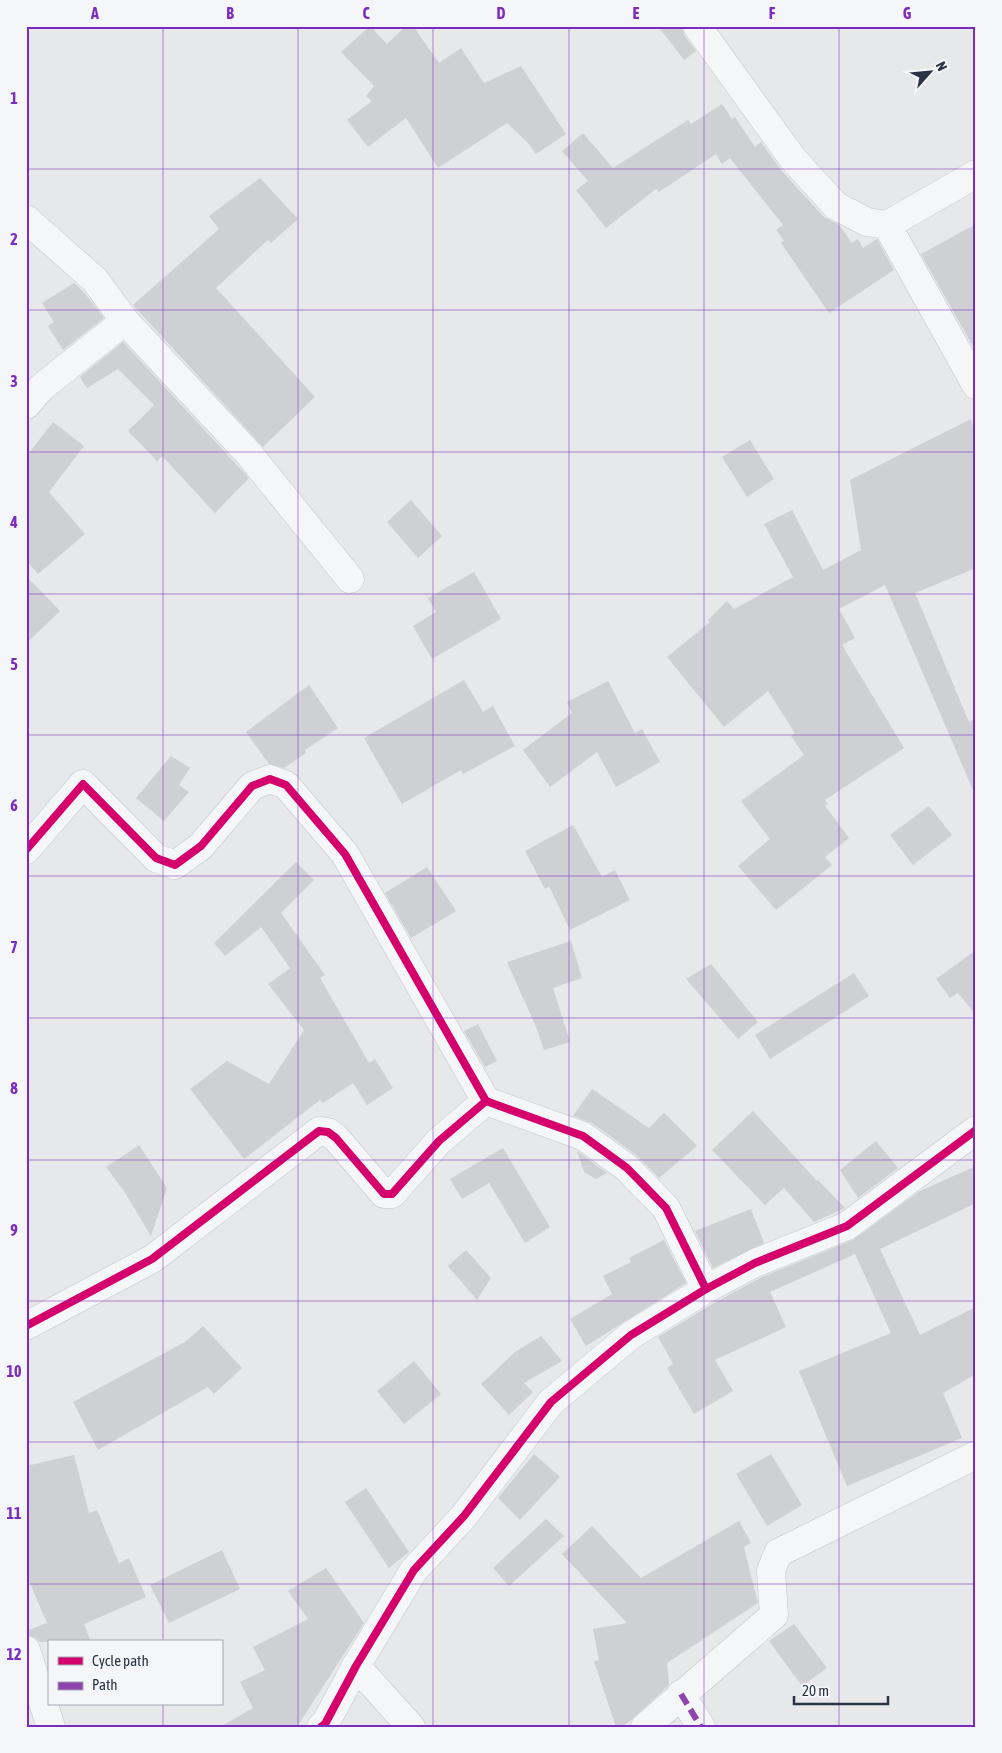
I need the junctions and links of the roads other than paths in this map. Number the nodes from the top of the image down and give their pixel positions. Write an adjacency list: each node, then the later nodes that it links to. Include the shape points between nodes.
1 (698, 26): 4 (street, via 793,159 836,206 867,222)
2 (976, 174): 4 (street)
3 (26, 219): 5 (street, via 96,280)
4 (887, 225): 6 (street)
5 (126, 322): 7 (street, via 42,387); 8 (street, via 248,454)
6 (976, 385)
7 (26, 405)
8 (350, 579)
9 (26, 850): 10 (street, via 84,784 156,858 175,866 201,846 252,786 270,778 286,785 345,854)
10 (486, 1100): 12 (street, via 583,1136 627,1168 666,1208); 13 (street, via 439,1141 388,1195 336,1138 320,1131 152,1259)
11 (976, 1130): 12 (street, via 847,1226 755,1263)
12 (706, 1289): 16 (street, via 631,1334 551,1402 464,1516 414,1570)
13 (26, 1326)
14 (976, 1455): 17 (street, via 778,1553 771,1571 774,1615)
15 (26, 1650): 18 (street)
16 (356, 1666): 19 (street); 20 (street)
17 (682, 1694): 21 (street); 22 (street)
18 (51, 1727)
19 (321, 1727)
20 (411, 1727)
21 (645, 1727)
22 (701, 1727)

